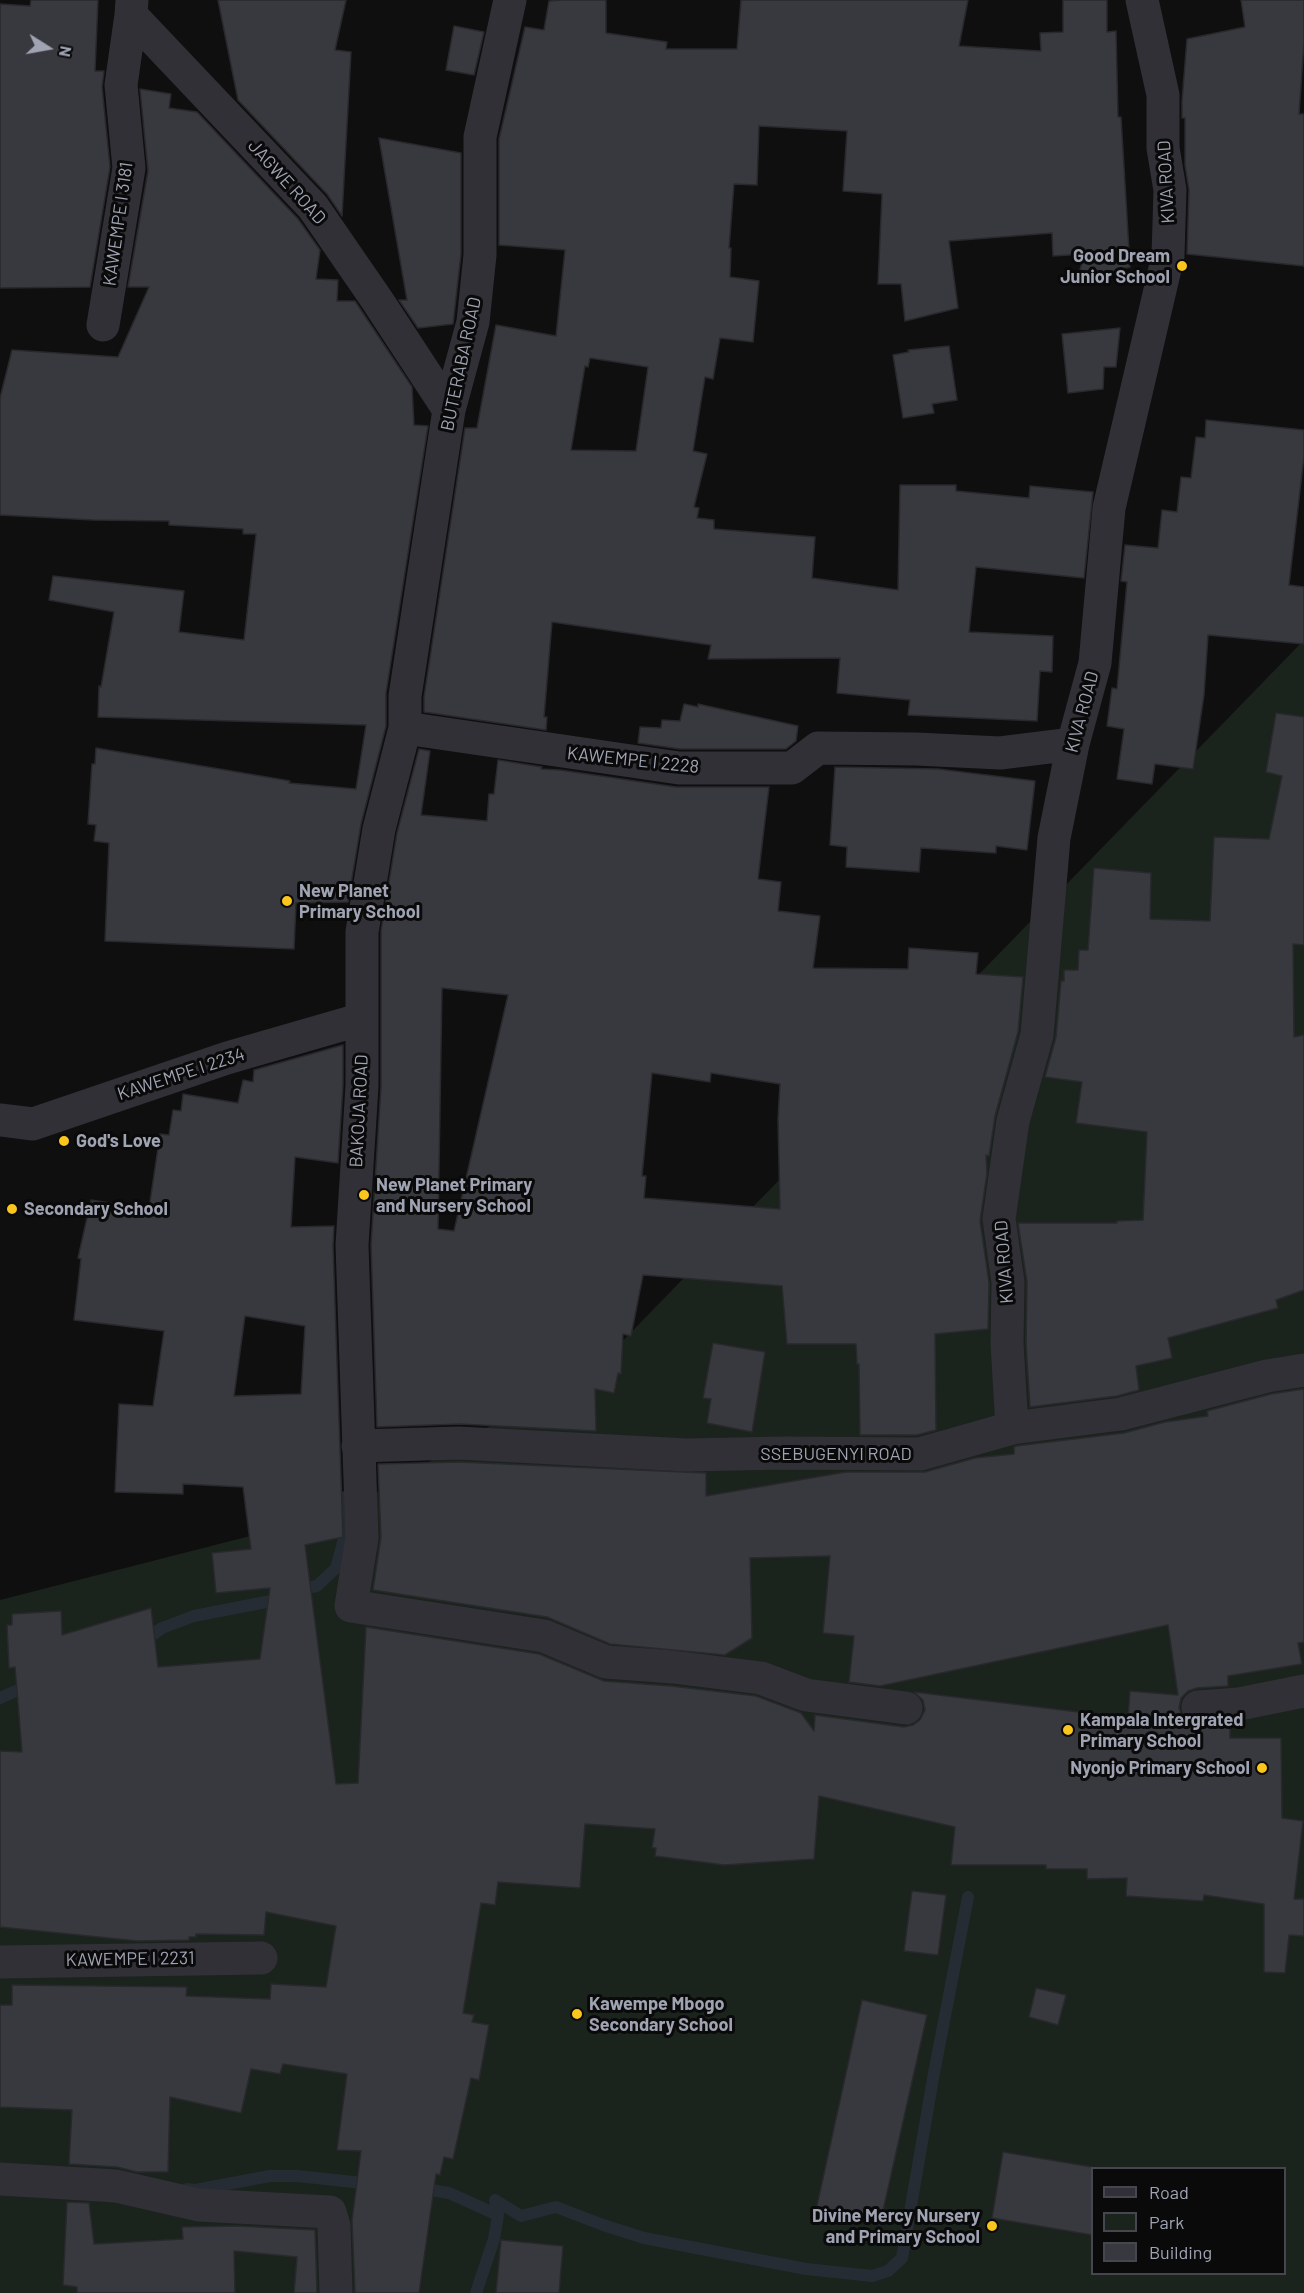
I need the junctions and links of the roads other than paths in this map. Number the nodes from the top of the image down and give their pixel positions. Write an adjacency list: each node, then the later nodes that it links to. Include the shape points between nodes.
1 (510, 0): 5 (street, BUTERABA ROAD, via 480,138 480,255 473,322)
2 (1142, 0): 7 (street, KIVA ROAD, via 1163,95 1163,148 1170,190 1168,256 1109,508 1095,663)
3 (131, 8): 4 (street, KAWEMPE I 3181, via 121,85 129,168); 5 (street, JAGWE ROAD, via 313,207)
4 (103, 325)
5 (449, 410): 6 (street, BUTERABA ROAD, via 405,696)
6 (405, 728): 7 (street, KAWEMPE I 2228, via 679,768 792,768 818,748 1000,753); 8 (street, BAKOJA ROAD, via 379,829 362,932)
7 (1073, 744): 11 (street, KIVA ROAD, via 1054,838 1037,1035 1013,1122 999,1219 1008,1282)
8 (362, 1019): 9 (street, KAWEMPE I 2234, via 227,1058 33,1124); 12 (street, BAKOJA ROAD, via 352,1245)
9 (0, 1120)
10 (1304, 1370): 11 (street, SSEBUGENYI ROAD, via 1121,1414)
11 (1012, 1428): 12 (street, SSEBUGENYI ROAD, via 921,1454 687,1455 459,1443)
12 (358, 1446): 15 (street, BAKOJA ROAD, via 362,1538 351,1606 544,1636 606,1662 761,1678 806,1695)
13 (1304, 1691): 14 (street, via 1239,1704)
14 (1198, 1707)
15 (906, 1708)
16 (261, 1958): 17 (street, KAWEMPE I 2231)
17 (0, 1962)
18 (0, 2179): 19 (street, via 116,2186 199,2205 330,2211)
19 (336, 2293)

